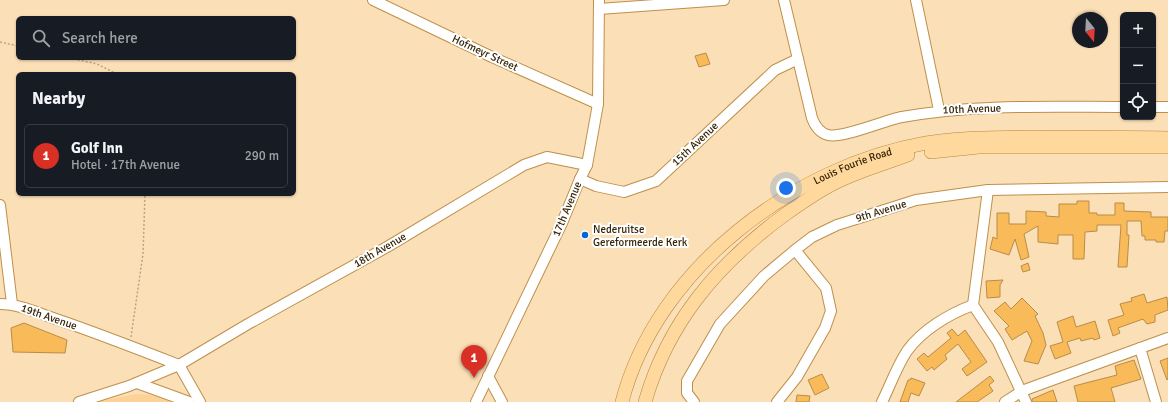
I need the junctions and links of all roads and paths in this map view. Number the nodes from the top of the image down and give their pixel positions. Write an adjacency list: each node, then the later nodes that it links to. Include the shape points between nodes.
1 (373, 0): 11 (street, Hofmeyr Street)
2 (724, 0): 5 (street)
3 (784, 0): 9 (street)
4 (916, 0): 15 (street)
5 (599, 4): 11 (street, 17th Avenue)
6 (0, 42): 7 (path)
7 (16, 46)
8 (79, 60): 10 (path, via 97,64)
9 (798, 60): 15 (street, 10th Avenue, via 812,118 824,133 838,135 892,119); 20 (street, 15th Avenue, via 775,70 656,181 624,192 602,188)
10 (113, 72)
11 (598, 104): 19 (street, 17th Avenue)
12 (1120, 107): 15 (street, 10th Avenue)
13 (1156, 107): 14 (street)
14 (1168, 107)
15 (939, 110)
16 (1168, 138): 30 (main road, Louis Fourie Road, via 1048,137 953,140 905,147 862,161 788,195 757,216 725,242 685,284)
17 (1168, 147): 18 (main road, Louis Fourie Road, via 979,147)
18 (908, 155): 44 (main road, Louis Fourie Road, via 867,166 813,187 791,199 728,245 688,287 670,311 636,368); 45 (main road, via 836,182 780,219 736,255 701,291 678,325 652,380)
19 (587, 165): 20 (street, 17th Avenue); 34 (street, 18th Avenue, via 547,157 524,166)
20 (580, 179): 35 (street, 17th Avenue, via 562,223)
21 (1168, 187): 22 (street, 9th Avenue)
22 (988, 190): 26 (street, 9th Avenue, via 935,196 881,210 837,225 812,237); 29 (street)
23 (145, 196): 32 (path, via 142,254)
24 (0, 205): 25 (street, 19th Avenue)
25 (1, 230): 28 (street, 19th Avenue)
26 (795, 250): 46 (street, 9th Avenue, via 764,276 720,324 687,381 687,394); 47 (street, via 826,288 831,311 825,328 797,377)
27 (0, 304): 28 (street)
28 (12, 304): 32 (street, 19th Avenue)
29 (973, 305): 37 (street, via 998,342); 48 (street, via 940,322 914,344 907,352)
30 (650, 333): 43 (main road, via 626,372); 44 (main road, Louis Fourie Road, via 634,367)
31 (1168, 338): 33 (street)
32 (129, 345): 34 (street, 19th Avenue)
33 (1140, 348): 37 (street); 51 (street)
34 (179, 365): 36 (street, 18th Avenue); 40 (street)
35 (488, 376): 41 (street, 17th Avenue); 42 (street)
36 (137, 383): 38 (street, 18th Avenue); 39 (street)
37 (1022, 391): 49 (street); 50 (street)
38 (79, 402)
39 (189, 402)
40 (200, 402)
41 (476, 402)
42 (502, 402)
43 (615, 402)
44 (623, 402)
45 (645, 402)
46 (694, 402)
47 (777, 402)
48 (882, 402)
49 (1005, 402)
50 (1026, 402)
51 (1156, 402)

